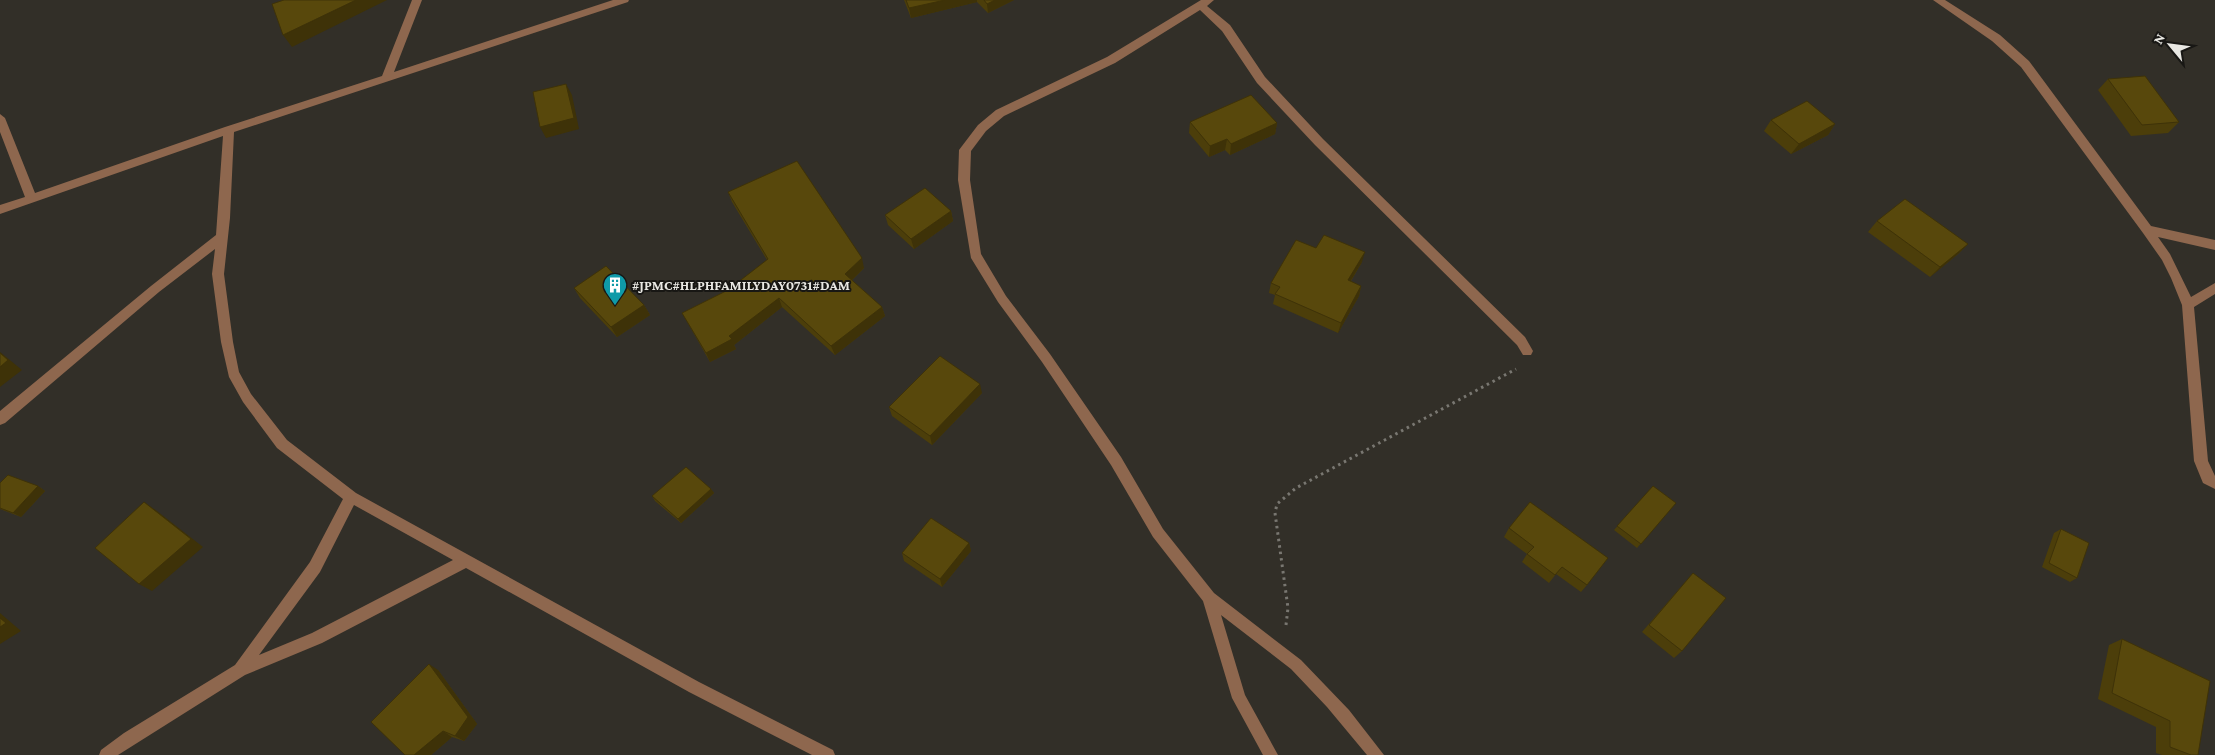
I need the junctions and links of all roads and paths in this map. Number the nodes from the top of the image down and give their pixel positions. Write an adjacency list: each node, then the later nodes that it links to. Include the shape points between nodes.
1 (417, 0): 5 (street)
2 (624, 0): 5 (street)
3 (1938, 0): 10 (street, via 1996,38 2024,64)
4 (1205, 3): 15 (street, via 1261,80 1318,142 1521,341); 20 (street, via 1112,60 1000,113 969,144 963,164 975,255 1002,299 1116,461 1158,532)
5 (386, 79): 7 (street)
6 (0, 118): 8 (street)
7 (229, 130): 8 (street); 11 (street)
8 (31, 199): 9 (street)
9 (0, 210)
10 (2147, 230): 12 (street); 14 (street, via 2166,256)
11 (222, 237): 16 (street, via 147,295); 18 (street, via 218,274 233,373 247,398 282,444)
12 (2215, 245)
13 (2215, 288): 14 (street)
14 (2188, 305): 17 (street, via 2201,461 2208,479)
15 (1527, 351): 21 (path, via 1526,360 1520,368 1296,488 1277,504 1274,513 1288,608)
16 (0, 419)
17 (2215, 483)
18 (351, 497): 19 (street); 22 (street, via 316,568)
19 (467, 560): 22 (street, via 317,638); 24 (street, via 694,686)
20 (1209, 598): 21 (street); 25 (street, via 1239,698)
21 (1283, 653): 26 (street, via 1343,714)
22 (240, 670): 23 (street, via 128,738)
23 (106, 755)
24 (828, 755)
25 (1271, 755)
26 (1377, 755)

